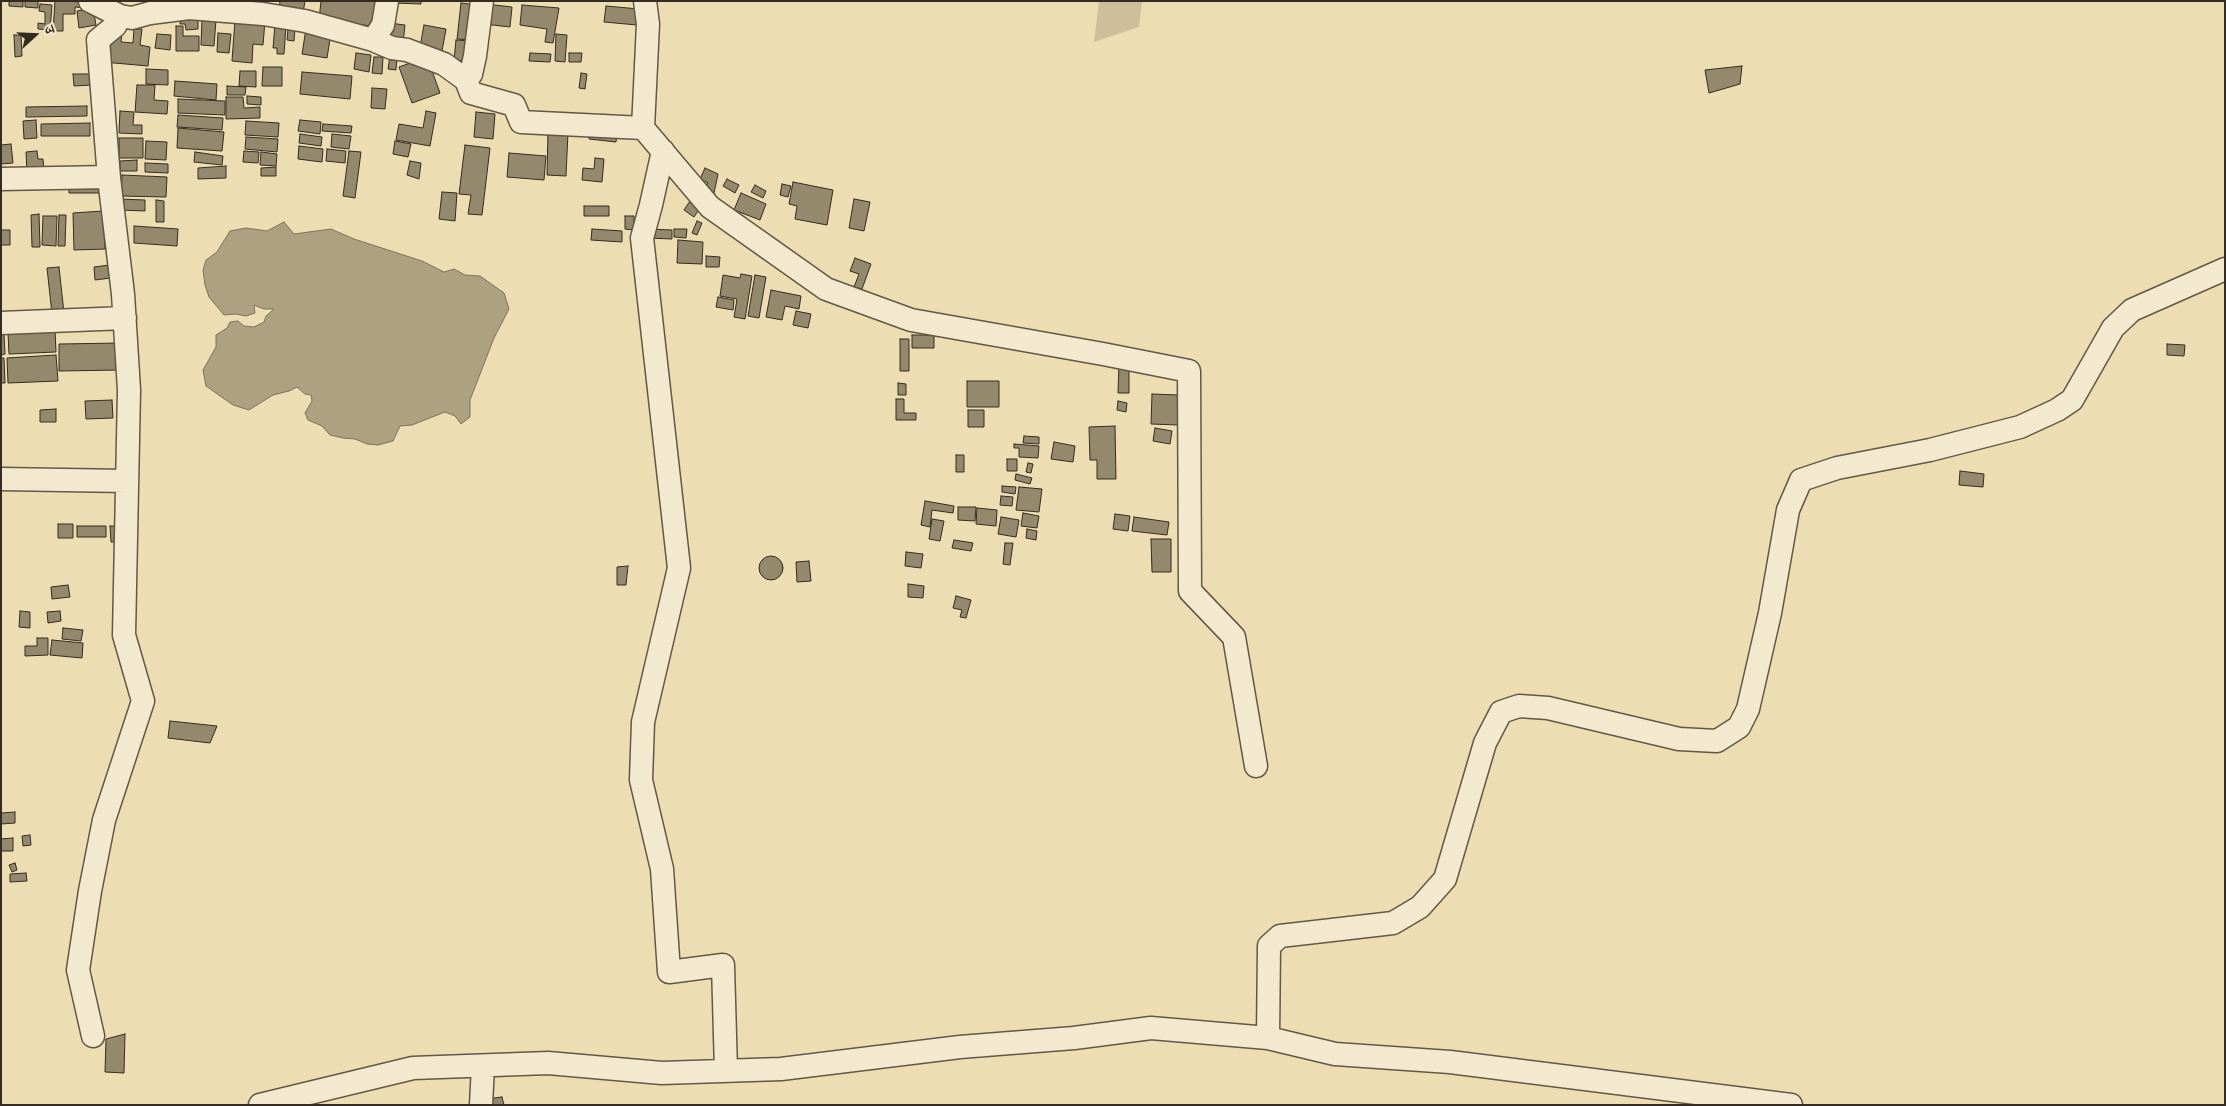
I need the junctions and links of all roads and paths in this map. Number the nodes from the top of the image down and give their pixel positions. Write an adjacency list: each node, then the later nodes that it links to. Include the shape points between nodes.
1 (387, 1): 6 (street, via 383,25)
2 (482, 1): 7 (street, via 475,56 471,74)
3 (645, 1): 8 (street, via 648,24)
4 (96, 2): 5 (street)
5 (120, 16): 6 (street, via 132,18 189,8 263,14 305,21); 10 (street, via 115,26 98,40)
6 (373, 40): 7 (street, via 444,64)
7 (466, 80): 8 (street, via 471,93 514,105 521,122)
8 (643, 128): 9 (street)
9 (663, 151): 19 (street, via 710,207 826,289 911,320 1189,371 1190,591 1234,637); 23 (street, via 642,238 679,568 643,722 641,780 662,869 669,972 723,966)
10 (109, 176): 11 (street); 13 (street)
11 (1, 179)
12 (2225, 269): 21 (street, via 2132,310 2114,328 2072,400 2057,410 2020,426 1930,450 1837,468 1801,480 1788,510 1770,613 1748,708 1739,727 1717,741 1679,740 1548,708 1519,706 1501,712 1484,743 1445,879 1420,907 1393,924 1280,936 1269,946)
13 (121, 279): 14 (street); 15 (street, via 117,292 104,306)
14 (125, 318): 15 (street); 18 (street, via 128,390)
15 (67, 320): 16 (street)
16 (1, 322)
17 (1, 479): 18 (street)
18 (126, 481): 20 (street, via 124,635 143,701 104,820 79,962)
19 (1256, 766)
20 (93, 1036)
21 (1268, 1038): 23 (street, via 1151,1028 781,1069); 26 (street, via 1335,1054 1450,1062)
22 (483, 1066): 23 (street, via 548,1063 662,1073); 24 (street, via 413,1068); 25 (street)
23 (726, 1071)
24 (260, 1105)
25 (481, 1105)
26 (1791, 1105)

